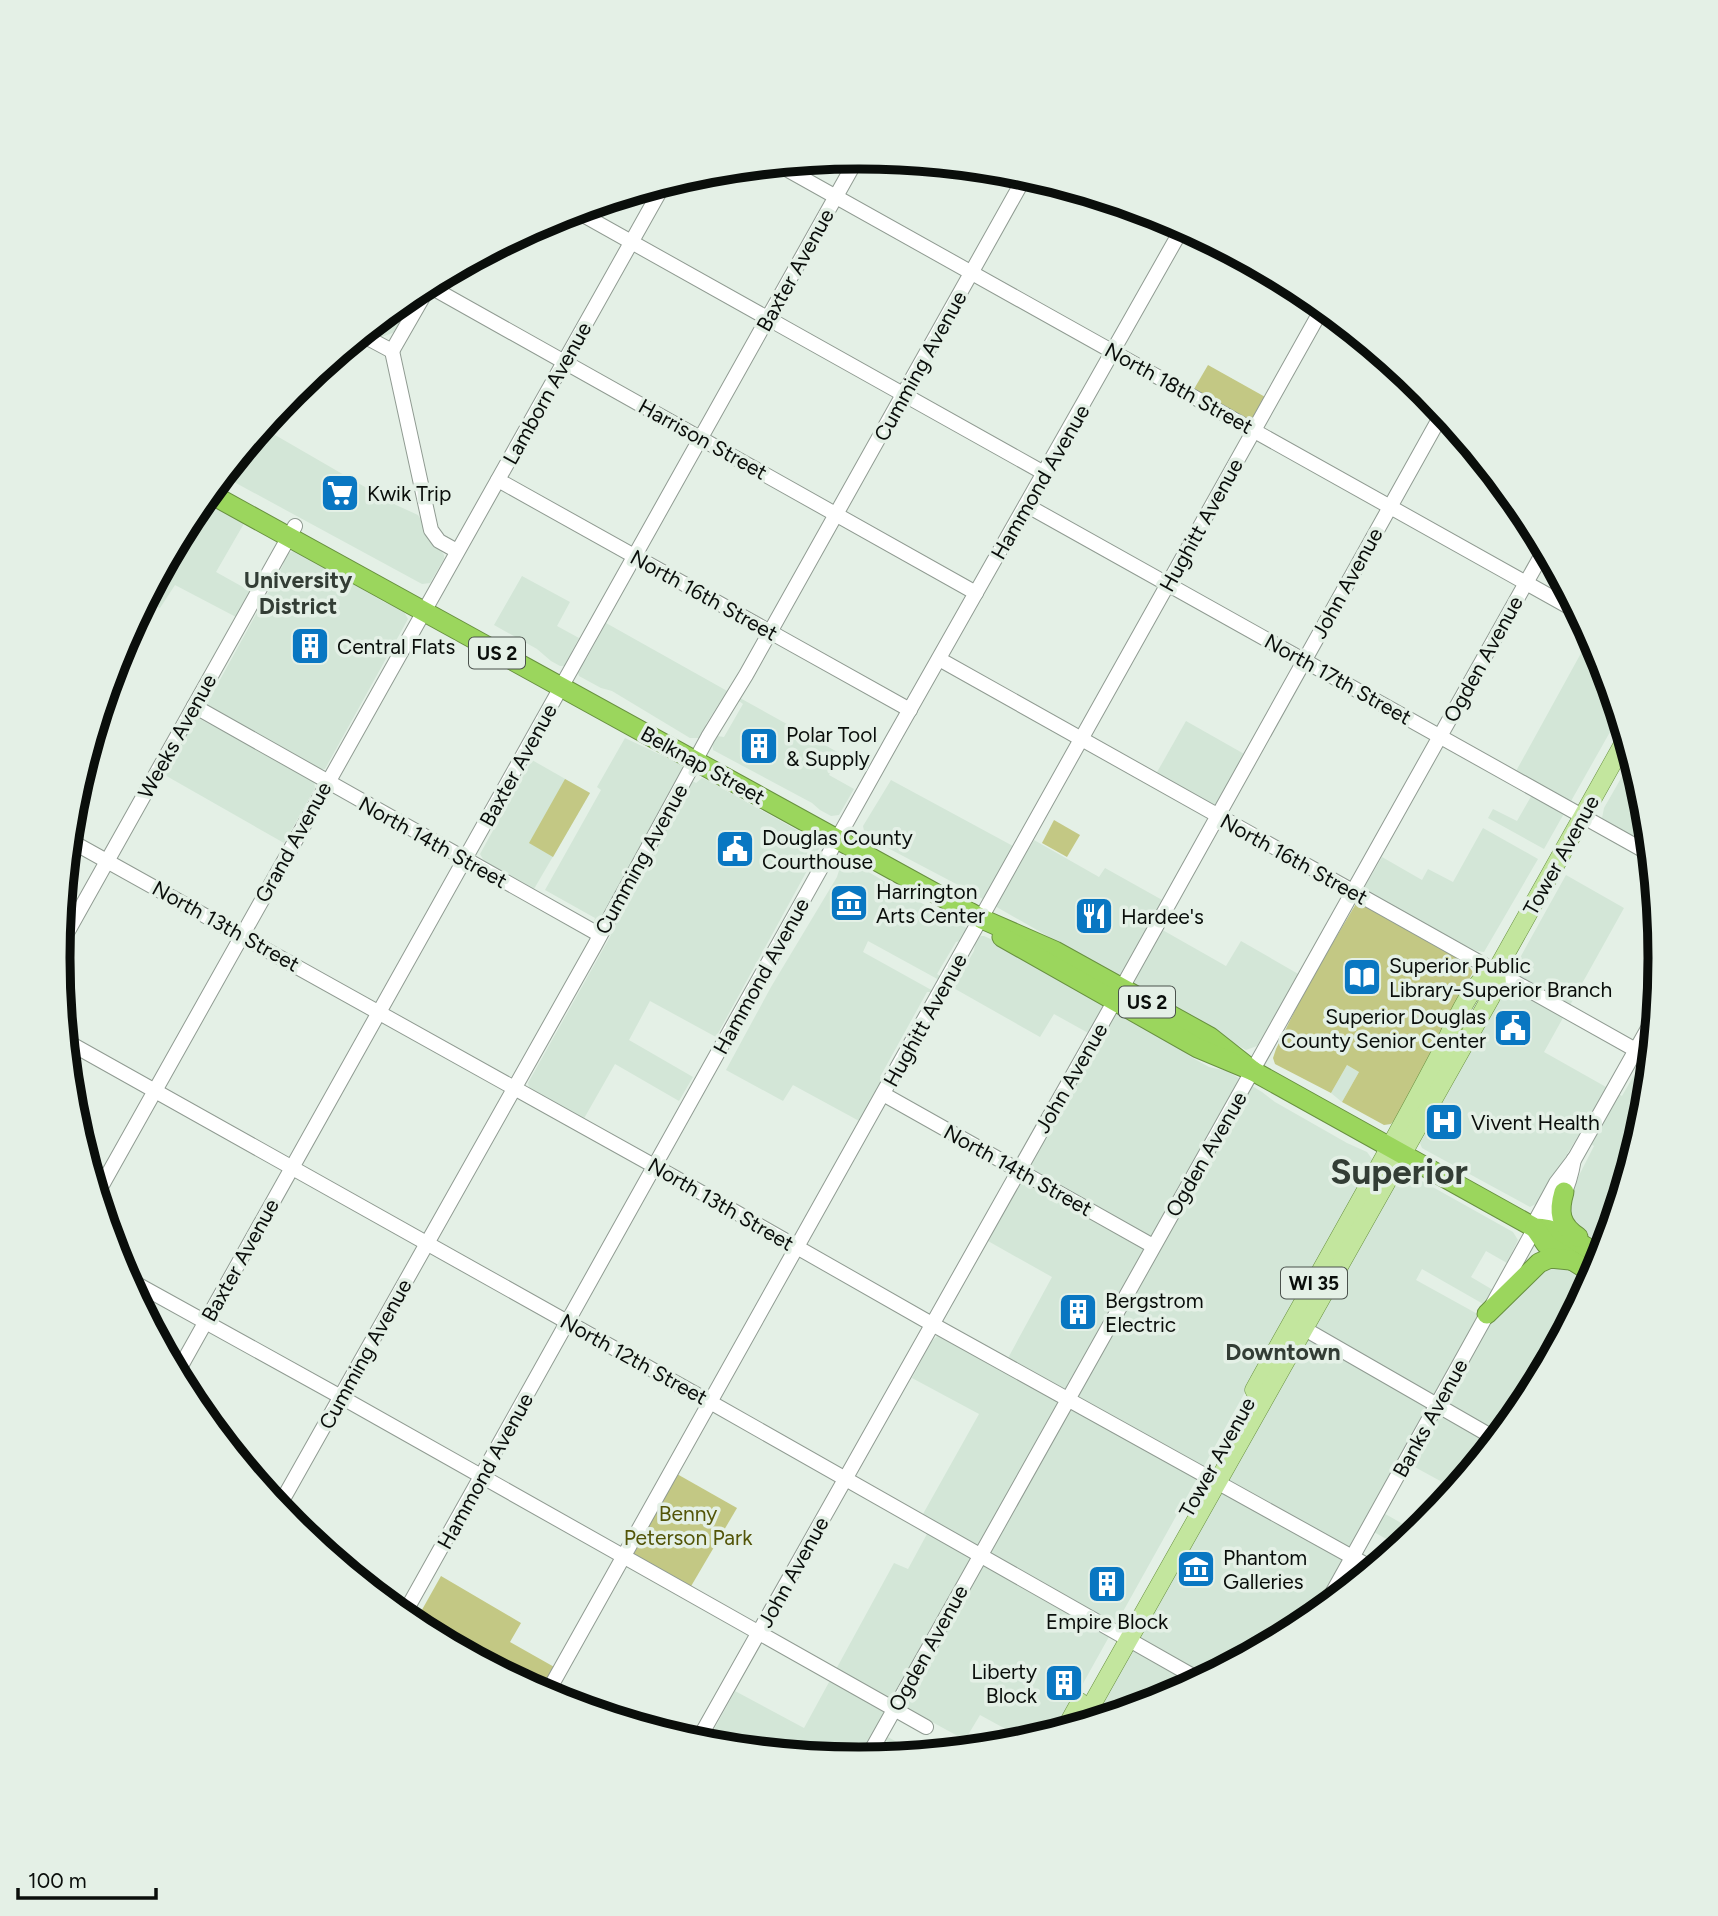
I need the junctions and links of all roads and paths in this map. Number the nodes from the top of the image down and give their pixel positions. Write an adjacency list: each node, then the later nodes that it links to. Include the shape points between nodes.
1 (851, 169): 5 (street, Baxter Avenue)
2 (793, 172): 5 (street, North 18th Street)
3 (1020, 186): 9 (street, Cumming Avenue)
4 (658, 195): 8 (street, Lamborn Avenue)
5 (836, 196): 9 (street, North 18th Street); 13 (street, Baxter Avenue)
6 (588, 217): 8 (street)
7 (1178, 237): 16 (street, Hammond Avenue)
8 (632, 242): 13 (street); 17 (street, Lamborn Avenue)
9 (973, 273): 16 (street, North 18th Street); 18 (street, Cumming Avenue)
10 (440, 290): 17 (street, Harrison Street)
11 (419, 303): 15 (street)
12 (1318, 317): 20 (street, Hughitt Avenue)
13 (768, 318): 18 (street); 21 (street, Baxter Avenue)
14 (370, 339): 15 (street)
15 (392, 351): 30 (street, via 431,530 439,541)
16 (1114, 352): 20 (street, North 18th Street); 22 (street, Hammond Avenue)
17 (564, 362): 21 (street, Harrison Street); 23 (street, Lamborn Avenue)
18 (904, 394): 22 (street); 28 (street, Cumming Avenue)
19 (1437, 422): 27 (street, John Avenue)
20 (1255, 430): 27 (street, North 18th Street); 34 (street, Hughitt Avenue)
21 (702, 439): 28 (street, Harrison Street); 31 (street, Baxter Avenue)
22 (1044, 473): 26 (street, Hammond Avenue)
23 (498, 480): 30 (street, Lamborn Avenue); 31 (street, North 16th Street)
24 (226, 487): 29 (highway, Belknap Street / US 2)
25 (219, 498): 29 (highway, Belknap Street / US 2)
26 (1027, 505): 34 (street, North 17th Street); 35 (street, Hammond Avenue)
27 (1390, 507): 33 (street, North 18th Street); 40 (street, John Avenue)
28 (836, 514): 35 (street, Harrison Street); 38 (street, Cumming Avenue)
29 (292, 531): 37 (highway, Belknap Street / US 2); 42 (street, Weeks Avenue)
30 (457, 551): 37 (street, Lamborn Avenue)
31 (634, 556): 38 (street, North 16th Street); 41 (street, Baxter Avenue)
32 (1539, 559): 33 (street, Ogden Avenue)
33 (1526, 583): 36 (street, North 18th Street); 44 (street, Ogden Avenue)
34 (1168, 584): 40 (street, North 17th Street); 45 (street, Hughitt Avenue)
35 (976, 593): 39 (street, Hammond Avenue)
36 (1565, 605)
37 (425, 607): 41 (highway, Belknap Street / US 2, via 556,674); 48 (street, Grand Avenue)
38 (770, 632): 43 (street, North 16th Street); 47 (street, Cumming Avenue)
39 (939, 659): 43 (street, Hammond Avenue); 45 (street, North 16th Street)
40 (1304, 660): 44 (street, North 17th Street); 49 (street, John Avenue)
41 (566, 687): 47 (highway, Belknap Street / US 2); 54 (street, Baxter Avenue)
42 (194, 706): 48 (street, North 14th Street); 55 (street, Weeks Avenue)
43 (910, 710): 51 (street, Hammond Avenue)
44 (1440, 737): 50 (street, North 17th Street); 56 (street, Ogden Avenue)
45 (1081, 739): 49 (street, North 16th Street); 57 (street, Hughitt Avenue)
46 (1620, 750): 50 (main road, Tower Avenue / WI 35)
47 (695, 760): 51 (highway, Belknap Street / US 2); 60 (street, Cumming Avenue)
48 (327, 782): 54 (street, North 14th Street); 59 (street, Grand Avenue)
49 (1217, 816): 56 (street, North 16th Street); 62 (street, John Avenue)
50 (1583, 817): 53 (street, North 17th Street); 61 (main road, Tower Avenue / WI 35)
51 (838, 839): 57 (highway, Belknap Street / US 2); 74 (street, Hammond Avenue)
52 (79, 845): 55 (street, North 13th Street)
53 (1640, 849)
54 (464, 859): 60 (street, North 14th Street); 63 (street, Baxter Avenue)
55 (108, 860): 58 (street, Weeks Avenue); 59 (street, North 13th Street)
56 (1353, 891): 61 (street, North 16th Street); 68 (street, Ogden Avenue)
57 (982, 919): 62 (highway, Belknap Street / US 2, via 1047,947); 71 (street, Hughitt Avenue)
58 (71, 925)
59 (242, 934): 63 (street, North 13th Street); 70 (street, Grand Avenue)
60 (600, 935): 69 (street, Cumming Avenue)
61 (1496, 971): 66 (street, North 16th Street); 72 (main road, Tower Avenue / WI 35, via 1496,989)
62 (1118, 995): 68 (highway, Belknap Street / US 2, via 1210,1037); 76 (street, John Avenue)
63 (379, 1013): 69 (street, North 13th Street); 75 (street, Baxter Avenue)
64 (1643, 1036): 66 (street, Banks Avenue)
65 (76, 1046): 70 (street, North 12th Street)
66 (1636, 1050): 67 (street, North 16th Street); 73 (street, Banks Avenue)
67 (1642, 1053)
68 (1253, 1071): 72 (highway, Belknap Street / US 2); 81 (street, Ogden Avenue)
69 (515, 1088): 74 (street, North 13th Street); 80 (street, Cumming Avenue)
70 (155, 1091): 75 (street, North 12th Street); 77 (street, Grand Avenue)
71 (883, 1094): 76 (street, North 14th Street); 83 (street, Hughitt Avenue)
72 (1395, 1150): 79 (highway, Belknap Street / US 2); 87 (main road, Tower Avenue / WI 35); 93 (main road, Tower Avenue / WI 35)
73 (1574, 1158): 78 (street, Banks Avenue); 79 (street, Banks Avenue, via 1553,1188)
74 (655, 1166): 83 (street, North 13th Street); 91 (street, Hammond Avenue)
75 (292, 1168): 80 (street, North 12th Street); 90 (street, Baxter Avenue)
76 (1018, 1170): 81 (street, North 14th Street); 92 (street, John Avenue)
77 (103, 1183)
78 (1564, 1192): 79 (street, Banks Avenue, via 1548,1221); 82 (highway, via 1563,1222)
79 (1535, 1228): 84 (highway, US 2, via 1554,1230); 85 (highway, US 2, via 1544,1242); 89 (street, Banks Avenue)
80 (427, 1243): 91 (street, North 12th Street); 95 (street, Cumming Avenue)
81 (1153, 1246): 96 (street, Ogden Avenue)
82 (1593, 1247)
83 (797, 1248): 92 (street, North 13th Street); 97 (street, Hughitt Avenue)
84 (1592, 1249)
85 (1570, 1260): 86 (highway, US 2); 89 (highway, via 1554,1258 1539,1263)
86 (1584, 1268)
87 (1317, 1276): 93 (main road, via 1300,1320); 101 (main road, Tower Avenue / WI 35)
88 (142, 1287): 90 (street)
89 (1487, 1314): 98 (street, Banks Avenue)
90 (205, 1322): 94 (street, Baxter Avenue); 95 (street)
91 (567, 1322): 97 (street, North 12th Street); 100 (street, Hammond Avenue)
92 (932, 1324): 96 (street, North 13th Street); 102 (street, John Avenue)
93 (1303, 1328): 98 (street); 101 (main road, Tower Avenue / WI 35)
94 (183, 1363)
95 (341, 1397): 100 (street); 103 (street, Cumming Avenue)
96 (1069, 1399): 101 (street, North 13th Street); 104 (street, Ogden Avenue)
97 (710, 1402): 102 (street, North 12th Street); 105 (street, Hughitt Avenue)
98 (1438, 1405): 99 (street); 106 (street, Banks Avenue)
99 (1488, 1434)
100 (481, 1477): 105 (street); 109 (street, Hammond Avenue)
101 (1211, 1478): 106 (street, North 13th Street); 111 (main road, Tower Avenue / WI 35)
102 (846, 1479): 104 (street, North 12th Street); 110 (street, John Avenue)
103 (284, 1497)
104 (981, 1555): 111 (street, North 12th Street); 114 (street, Ogden Avenue)
105 (623, 1557): 110 (street); 113 (street, Hughitt Avenue)
106 (1352, 1557): 107 (street, North 13th Street); 108 (street, Banks Avenue)
107 (1364, 1564)
108 (1336, 1586)
109 (409, 1605)
110 (759, 1633): 114 (street); 118 (street, John Avenue)
111 (1123, 1637): 112 (street, North 12th Street); 115 (main road, Tower Avenue / WI 35); 116 (main road, Tower Avenue / WI 35)
112 (1190, 1674)
113 (552, 1685)
114 (894, 1709): 117 (street); 119 (street, Ogden Avenue)
115 (1086, 1713)
116 (1072, 1717)
117 (926, 1727)
118 (703, 1732)
119 (873, 1746)

